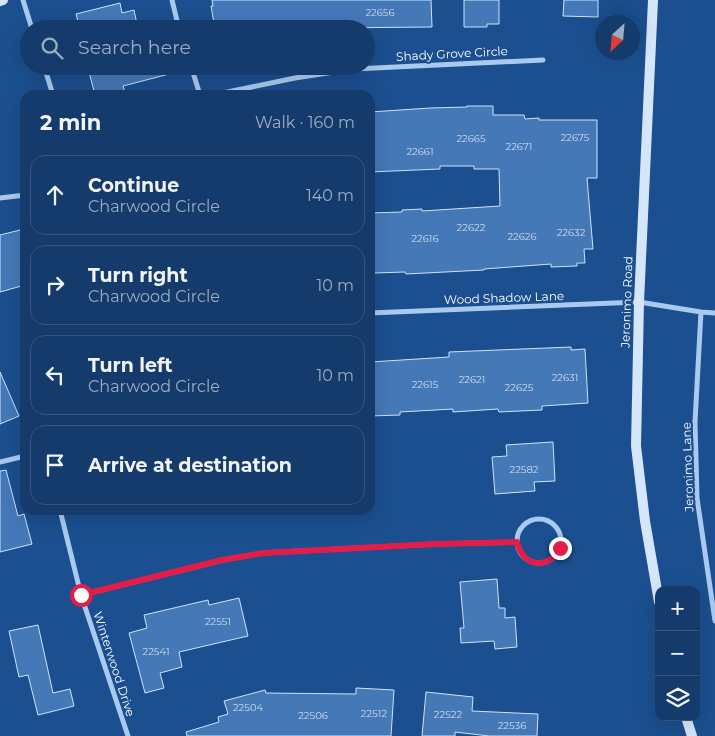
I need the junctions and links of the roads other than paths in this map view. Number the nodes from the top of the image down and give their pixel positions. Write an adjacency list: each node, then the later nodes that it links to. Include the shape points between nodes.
1 (23, 0): 4 (street)
2 (172, 0): 5 (street)
3 (653, 0): 16 (main road, Jeronimo Road)
4 (29, 20)
5 (177, 20)
6 (544, 60): 7 (street, Shady Grove Circle)
7 (375, 68)
8 (47, 75): 11 (street)
9 (194, 75): 12 (street)
10 (315, 75): 13 (street, Shady Grove Circle)
11 (51, 90)
12 (198, 90)
13 (237, 90)
14 (20, 195): 15 (street)
15 (0, 198)
16 (639, 302): 17 (street, Wood Shadow Lane); 19 (street, Wood Shadow Lane); 24 (main road, Jeronimo Road, via 636,446)
17 (701, 312): 18 (street, Wood Shadow Lane); 26 (street, Jeronimo Lane, via 695,422 697,498)
18 (715, 313)
19 (375, 314)
20 (20, 457): 21 (street)
21 (0, 462)
22 (61, 515): 25 (street, Winterwood Drive)
23 (517, 542): 23 (street, via 522,555 539,563 557,555 561,540 560,533 549,522 534,520 522,528); 25 (street, via 263,553)
24 (656, 586)
25 (81, 595): 28 (street, Winterwood Drive)
26 (715, 621)
27 (687, 721): 29 (main road)
28 (128, 736)
29 (692, 736)

